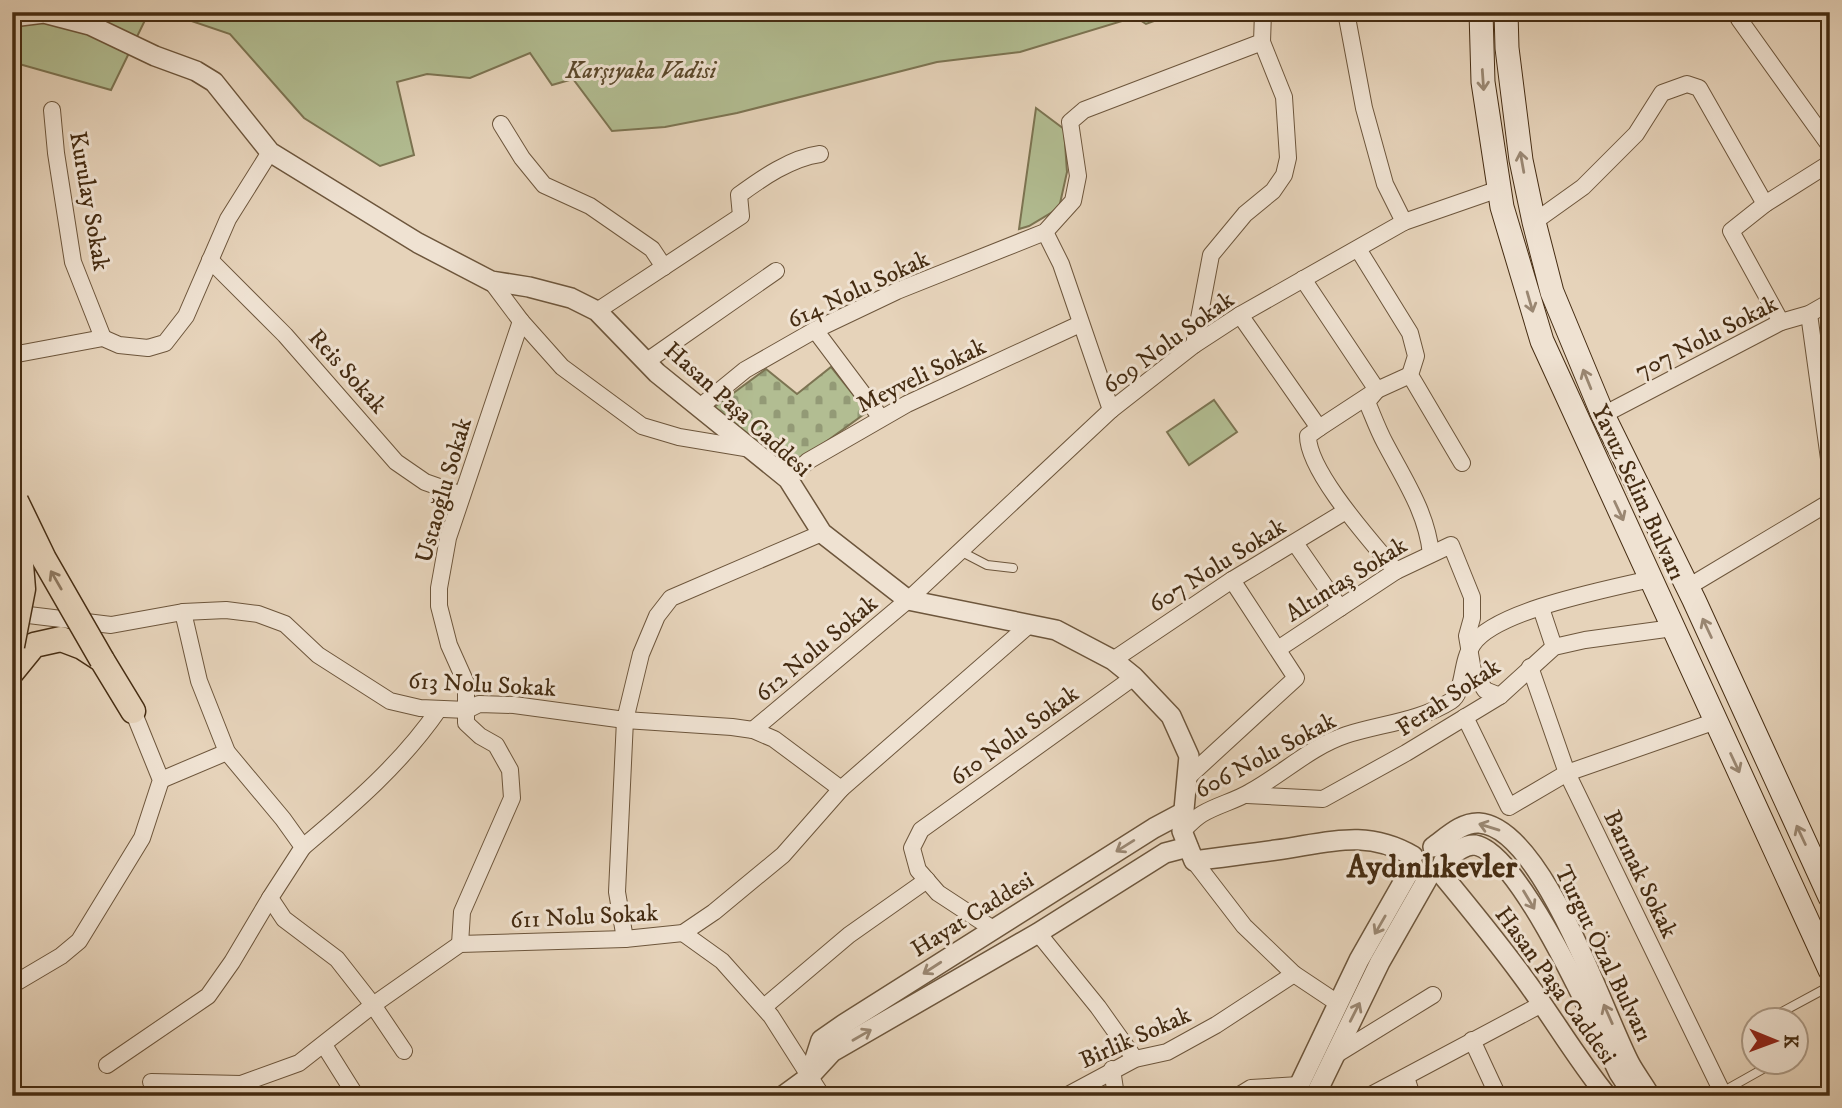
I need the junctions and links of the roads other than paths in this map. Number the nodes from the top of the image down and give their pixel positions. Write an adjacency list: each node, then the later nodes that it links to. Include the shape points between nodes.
1 (1263, 12): 7 (street)
2 (1346, 12): 16 (street, via 1364,108 1385,184)
3 (1481, 12): 14 (main road, Yavuz Selim Bulvarı, one-way to 14, via 1483,82)
4 (1506, 12): 17 (main road, Yavuz Selim Bulvarı, one-way to 4, via 1520,148)
5 (12, 17): 11 (street, Hasan Paşa Caddesi, via 44,13 90,25 196,71 214,82)
6 (1739, 19): 10 (street)
7 (1262, 42): 18 (street, via 1084,110 1070,122 1077,176 1073,201); 34 (street, via 1284,97 1288,158 1273,191 1245,214 1211,255)
8 (52, 110): 33 (street, Kurulay Sokak, via 73,262)
9 (501, 124): 21 (street, via 544,185 590,206 652,249)
10 (1830, 146)
11 (270, 152): 20 (street, via 228,219); 24 (street, Hasan Paşa Caddesi, via 418,243)
12 (820, 154): 21 (street, via 759,180 739,195 741,216)
13 (1830, 163): 15 (street)
14 (1499, 190): 16 (street, 609 Nolu Sokak); 58 (main road, Yavuz Selim Bulvarı, one-way to 58, via 1542,341)
15 (1765, 204): 17 (street, via 1699,88 1687,84 1662,93 1636,134 1592,178); 30 (street, via 1731,231)
16 (1405, 222): 19 (street, 609 Nolu Sokak)
17 (1534, 222): 41 (main road, Yavuz Selim Bulvarı, one-way to 17, via 1552,292)
18 (1045, 232): 31 (street, via 1061,264); 32 (street, 614 Nolu Sokak, via 897,291)
19 (1358, 249): 23 (street, 609 Nolu Sokak); 37 (street, via 1410,333 1416,356)
20 (211, 260): 33 (street, via 186,316 165,343 148,348 118,345); 48 (street, Reis Sokak, via 397,461 425,482)
21 (664, 267): 26 (street)
22 (776, 271): 36 (street)
23 (1303, 279): 28 (street, 609 Nolu Sokak); 38 (street)
24 (491, 281): 26 (street, Hasan Paşa Caddesi, via 571,298); 29 (street)
25 (1830, 302): 27 (street, 707 Nolu Sokak)
26 (597, 311): 36 (street, Hasan Paşa Caddesi)
27 (1809, 314): 30 (street, 707 Nolu Sokak); 46 (street)
28 (1240, 315): 34 (street, 609 Nolu Sokak); 43 (street)
29 (521, 321): 44 (street, via 562,367 642,426); 48 (street, Ustaoğlu Sokak)
30 (1781, 322): 41 (street, 707 Nolu Sokak)
31 (1080, 324): 40 (street); 42 (street, Meyveli Sokak)
32 (816, 330): 39 (street, 614 Nolu Sokak, via 745,370); 42 (street)
33 (103, 338): 35 (street)
34 (1194, 345): 40 (street, 609 Nolu Sokak)
35 (12, 355)
36 (647, 362): 39 (street, Hasan Paşa Caddesi)
37 (1410, 375): 38 (street); 45 (street)
38 (1377, 390): 43 (street); 55 (street, via 1367,402 1422,512)
39 (701, 406): 44 (street, Hasan Paşa Caddesi)
40 (1111, 410): 54 (street, 609 Nolu Sokak)
41 (1602, 415): 60 (main road, Yavuz Selim Bulvarı)
42 (881, 418): 47 (street, Meyveli Sokak, via 808,461)
43 (1319, 428): 51 (street, via 1308,436 1308,447)
44 (751, 449): 47 (street, Hasan Paşa Caddesi)
45 (1462, 463)
46 (1830, 466)
47 (788, 479): 52 (street, Hasan Paşa Caddesi)
48 (462, 495): 80 (street, Ustaoğlu Sokak, via 448,538 439,606 466,683)
49 (14, 498): 68 (main road, bridge, via 23,589); 72 (main road, one-way to 49, bridge)
50 (1830, 502): 60 (street)
51 (1346, 511): 53 (street, 607 Nolu Sokak); 57 (street)
52 (822, 533): 61 (street, Hasan Paşa Caddesi); 82 (street, via 671,598 657,615 641,654)
53 (1295, 542): 59 (street, 607 Nolu Sokak); 62 (street)
54 (960, 551): 56 (lane, via 986,565); 61 (street, 609 Nolu Sokak)
55 (1432, 554): 57 (street, Altıntaş Sokak); 71 (street, Altıntaş Sokak, via 1451,545 1472,597)
56 (1013, 568)
57 (1395, 571): 62 (street, Altıntaş Sokak)
58 (1650, 579): 63 (street); 67 (main road, Yavuz Selim Bulvarı)
59 (1232, 580): 70 (street); 73 (street, 607 Nolu Sokak)
60 (1688, 587): 95 (main road, Yavuz Selim Bulvarı, one-way to 60)
61 (908, 600): 66 (street, Hasan Paşa Caddesi); 84 (street, 612 Nolu Sokak)
62 (1340, 608): 70 (street, Altıntaş Sokak)
63 (1541, 608): 69 (street); 71 (street, via 1490,628)
64 (183, 612): 65 (street, 613 Nolu Sokak, via 111,625); 78 (street, 613 Nolu Sokak, via 226,610 285,624 318,655 390,701); 85 (street, via 199,681)
65 (12, 613)
66 (1029, 625): 73 (street, Hasan Paşa Caddesi, via 1056,630); 89 (street, 611 Nolu Sokak)
67 (1673, 628): 69 (street, Ferah Sokak); 83 (main road, Yavuz Selim Bulvarı)
68 (12, 646)
69 (1554, 647): 74 (street, Ferah Sokak)
70 (1278, 649): 87 (street, Altıntaş Sokak, via 1296,678)
71 (1468, 651): 77 (street, Altıntaş Sokak, via 1485,690); 90 (street, 606 Nolu Sokak, via 1460,692 1452,700 1419,715 1343,736 1298,759)
72 (102, 660): 75 (main road, via 61,639 34,645); 79 (main road)
73 (1113, 660): 76 (street, Hasan Paşa Caddesi)
74 (1530, 667): 77 (street, Ferah Sokak); 86 (street, Barınak Sokak)
75 (12, 672)
76 (1134, 677): 87 (street, Hasan Paşa Caddesi, via 1171,716 1189,756); 94 (street, 610 Nolu Sokak, via 920,830 912,848 918,870)
77 (1500, 696): 81 (street, Ferah Sokak)
78 (439, 709): 80 (street, 613 Nolu Sokak); 92 (street, via 359,801)
79 (133, 710): 88 (street)
80 (467, 710): 82 (street, 613 Nolu Sokak, via 479,704 514,705); 101 (street, Ustaoğlu Sokak, via 466,723 496,745 510,770 512,797 462,912)
81 (1465, 717): 86 (street, via 1509,807); 90 (street, Ferah Sokak, via 1323,799)
82 (625, 720): 84 (street, 613 Nolu Sokak); 100 (street, via 617,892)
83 (1716, 721): 86 (street); 102 (main road, Yavuz Selim Bulvarı, one-way to 102)
84 (753, 730): 89 (street, via 774,739)
85 (227, 752): 88 (street); 92 (street)
86 (1567, 773): 124 (street, Barınak Sokak)
87 (1187, 778): 91 (street, Hasan Paşa Caddesi)
88 (161, 780): 104 (street, via 142,838 79,941)
89 (841, 789): 98 (street, 611 Nolu Sokak, via 783,855)
90 (1247, 795): 91 (street, 606 Nolu Sokak, via 1202,814)
91 (1187, 838): 93 (street, Hasan Paşa Caddesi, via 1277,850 1344,838 1377,840); 97 (street, Hayat Caddesi, one-way to 97, via 1154,828); 99 (street, Hayat Caddesi); 103 (street, via 1244,926)
92 (303, 848): 96 (street)
93 (1428, 863): 107 (street, Turgut Özal Bulvarı, one-way to 107, via 1359,960); 108 (street, Hasan Paşa Caddesi, via 1477,917); 115 (street, Turgut Özal Bulvarı, one-way to 93); 135 (street, Turgut Özal Bulvarı, one-way to 135, via 1466,845 1477,845 1508,869 1529,898); 136 (street, Turgut Özal Bulvarı, one-way to 93, via 1631,1065 1549,888 1525,852 1493,826 1478,823 1461,827)
94 (927, 880): 97 (street, via 938,893); 111 (street, via 849,935)
95 (1830, 897)
96 (270, 898): 109 (street, via 284,919 337,959); 117 (street, via 208,996)
97 (993, 929): 120 (street, Hayat Caddesi, one-way to 120, via 821,1040)
98 (683, 933): 100 (street, 611 Nolu Sokak); 111 (street, via 722,961)
99 (1038, 933): 116 (street); 120 (street, Hayat Caddesi, one-way to 99, via 832,1052)
100 (625, 939): 101 (street, 611 Nolu Sokak)
101 (460, 944): 109 (street)
102 (1830, 970)
103 (1294, 974): 107 (street); 116 (street, Birlik Sokak, via 1167,1052)
104 (12, 985)
105 (1830, 986): 110 (lane)
106 (1433, 995): 115 (street)
107 (1339, 1004): 123 (street, Turgut Özal Bulvarı)
108 (1542, 1004): 112 (street); 134 (street, Hasan Paşa Caddesi)
109 (373, 1005): 113 (street); 114 (street)
110 (1793, 1006)
111 (764, 1007): 120 (street)
112 (1472, 1040): 121 (street); 133 (street)
113 (324, 1045): 122 (street, via 299,1063 241,1084); 125 (street)
114 (404, 1051)
115 (1334, 1056): 123 (street, Turgut Özal Bulvarı)
116 (1135, 1059): 118 (street, Birlik Sokak)
117 (107, 1065)
118 (1112, 1069): 128 (street, Birlik Sokak); 129 (street)
119 (1752, 1076): 124 (lane)
120 (809, 1077): 126 (street, Hayat Caddesi); 127 (street)
121 (1406, 1077): 131 (street); 132 (street)
122 (151, 1082)
123 (1303, 1092): 130 (street, via 1251,1088)
124 (1723, 1094)
125 (356, 1096)
126 (783, 1096)
127 (822, 1096)
128 (1066, 1096)
129 (1116, 1096)
130 (1238, 1096)
131 (1369, 1096)
132 (1412, 1096)
133 (1498, 1096)
134 (1607, 1096)
135 (1634, 1096)
136 (1650, 1096)

